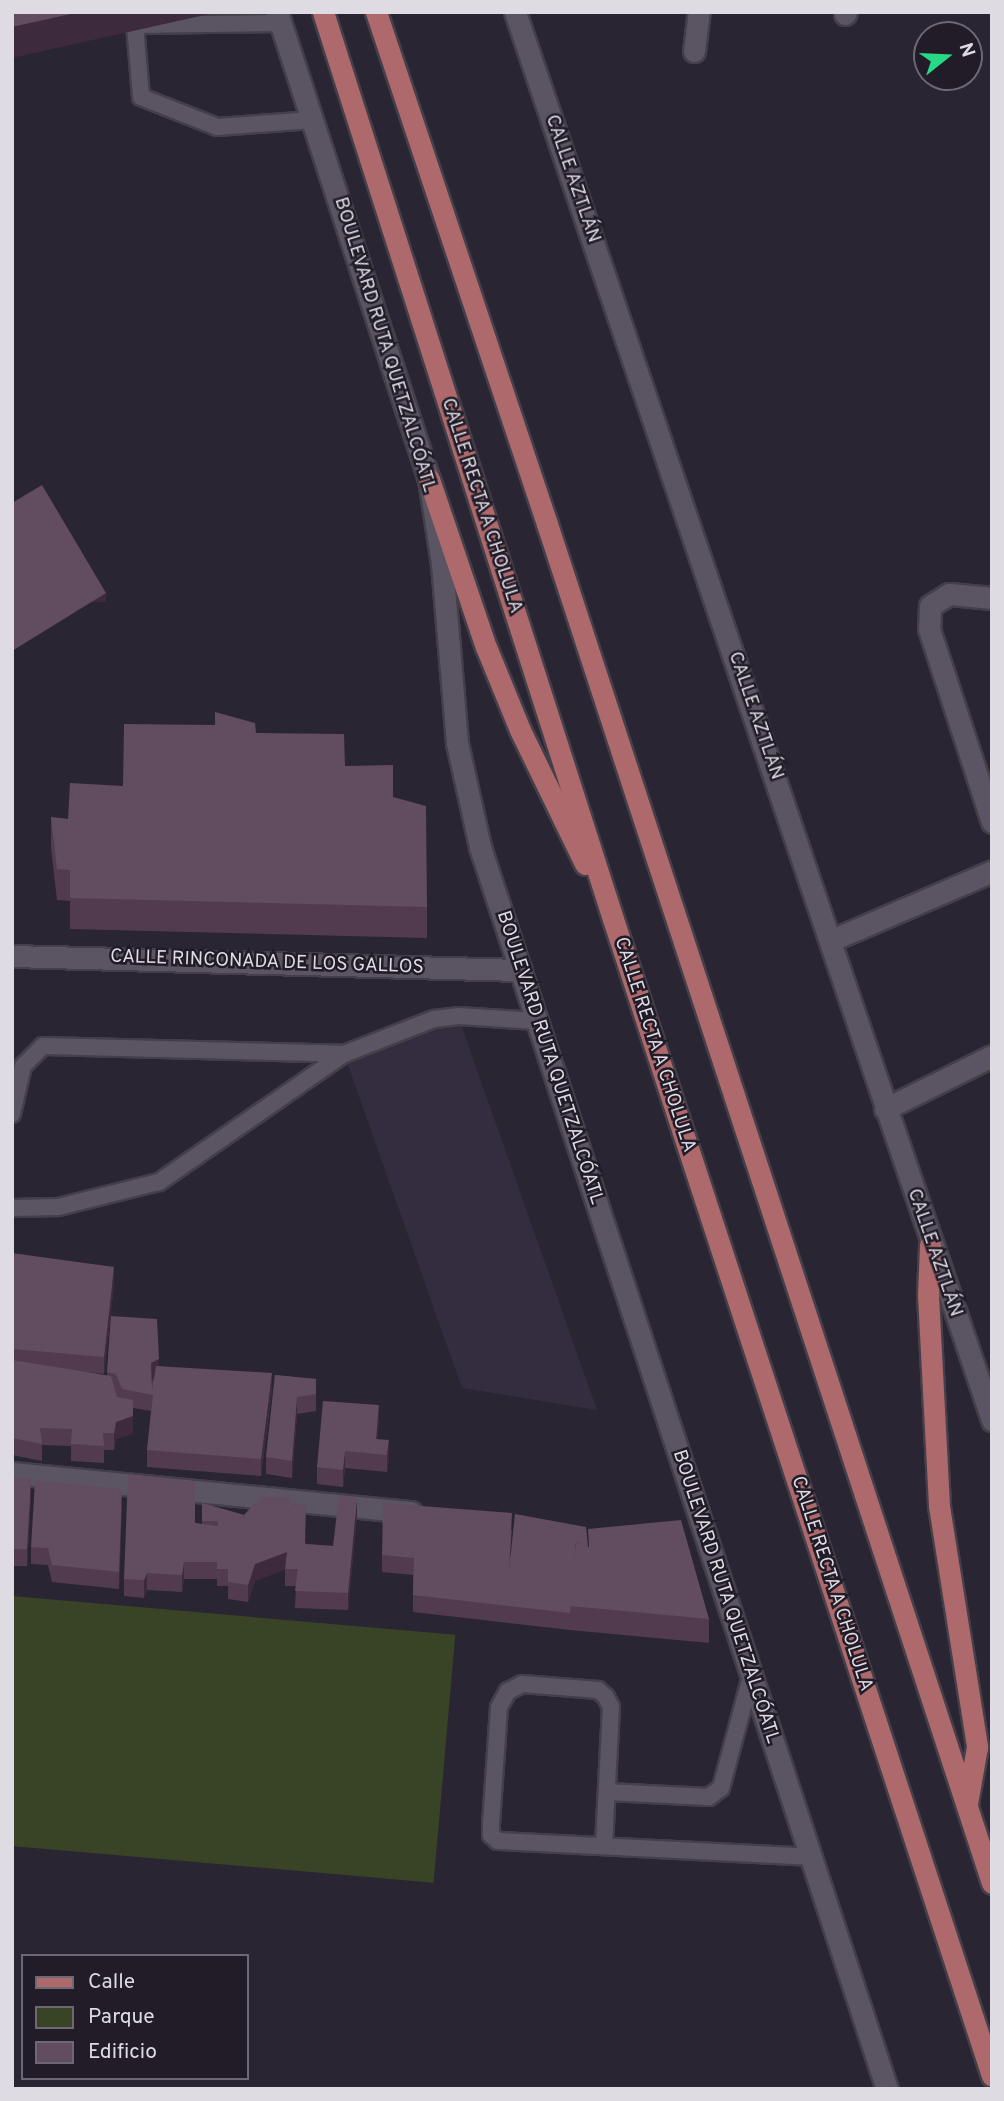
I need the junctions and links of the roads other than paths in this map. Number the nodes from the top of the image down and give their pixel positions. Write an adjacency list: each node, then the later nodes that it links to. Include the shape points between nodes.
1 (323, 12): 12 (main road, CALLE RECTA A CHOLULA)
2 (376, 12): 30 (main road)
3 (515, 12): 13 (main road, CALLE AZTLÁN)
4 (699, 12): 6 (main road)
5 (279, 17): 7 (main road, BOULEVARD RUTA QUETZALCÓATL); 7 (lane, via 135,25 141,97 217,127)
6 (694, 51)
7 (313, 120): 8 (main road, BOULEVARD RUTA QUETZALCÓATL)
8 (429, 479): 12 (main road, via 520,730); 15 (main road, BOULEVARD RUTA QUETZALCÓATL, via 460,756 480,847)
9 (992, 598): 10 (main road, via 949,594 930,606 929,629)
10 (992, 822)
11 (992, 871): 13 (main road)
12 (613, 919): 34 (main road, CALLE RECTA A CHOLULA)
13 (832, 940): 19 (main road, CALLE AZTLÁN)
14 (12, 956): 15 (main road, CALLE RINCONADA DE LOS GALLOS)
15 (521, 970): 16 (main road, BOULEVARD RUTA QUETZALCÓATL)
16 (537, 1021): 17 (lane, via 434,1019); 27 (main road, BOULEVARD RUTA QUETZALCÓATL)
17 (344, 1054): 20 (lane, via 43,1046 23,1066); 21 (lane, via 159,1182 58,1207)
18 (992, 1056): 19 (main road)
19 (885, 1109): 22 (main road, CALLE AZTLÁN)
20 (12, 1114)
21 (12, 1209)
22 (930, 1245): 23 (main road, CALLE AZTLÁN); 30 (main road, via 928,1295 939,1506 978,1747)
23 (992, 1420)
24 (12, 1473): 25 (main road)
25 (434, 1514)
26 (680, 1536): 27 (main road)
27 (705, 1536): 28 (main road, BOULEVARD RUTA QUETZALCÓATL)
28 (751, 1676): 29 (lane, via 721,1788 709,1797); 32 (main road, BOULEVARD RUTA QUETZALCÓATL)
29 (607, 1792): 31 (lane); 31 (lane, via 611,1707 606,1698 598,1690 522,1684 508,1691 499,1707 491,1835 498,1841)
30 (967, 1806): 33 (main road)
31 (604, 1845): 32 (lane)
32 (811, 1857): 35 (main road, BOULEVARD RUTA QUETZALCÓATL)
33 (992, 1883)
34 (992, 2077)
35 (887, 2089)

